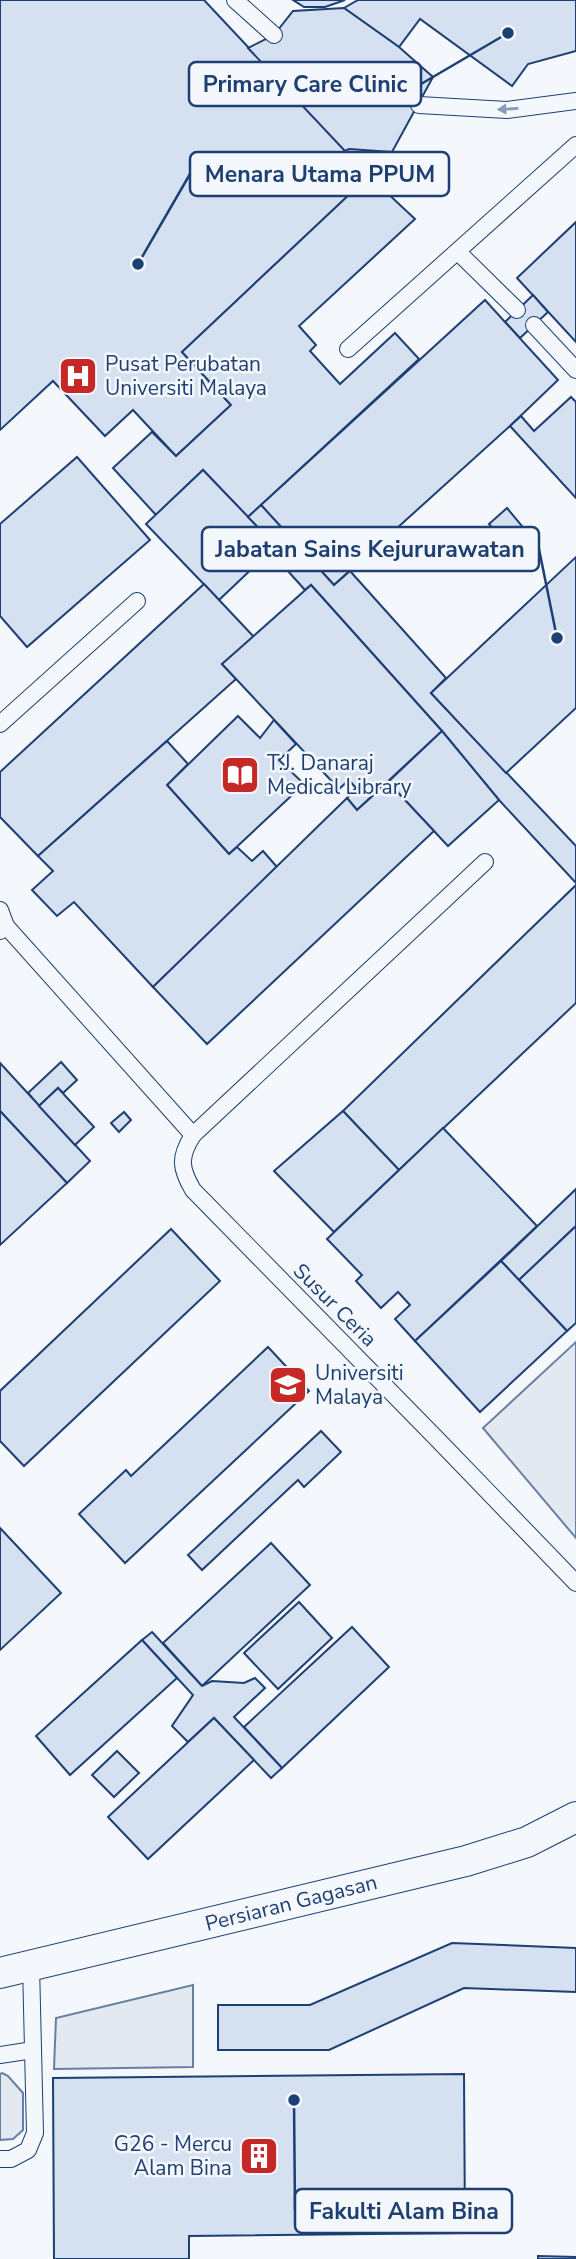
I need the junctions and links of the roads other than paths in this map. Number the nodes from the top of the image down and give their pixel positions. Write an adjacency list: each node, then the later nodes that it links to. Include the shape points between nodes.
1 (235, 0): 2 (lane)
2 (274, 35)
3 (576, 101): 4 (lane, one-way to 4, via 507,110)
4 (419, 105)
5 (576, 145): 6 (lane)
6 (458, 252): 7 (lane); 9 (lane)
7 (517, 310)
8 (534, 325): 10 (lane)
9 (348, 349)
10 (576, 370)
11 (137, 601): 12 (lane)
12 (0, 724)
13 (485, 862): 16 (lane)
14 (0, 910): 15 (lane)
15 (3, 929): 16 (lane)
16 (193, 1135): 17 (lane, Susur Ceria, via 182,1158 193,1190)
17 (576, 1584)
18 (576, 1818): 19 (street, Persiaran Gagasan, via 527,1842 466,1861)
19 (31, 1965): 20 (street, Persiaran Gagasan); 21 (lane)
20 (0, 1973)
21 (33, 2050): 22 (lane); 23 (lane, via 35,2133 28,2150)
22 (0, 2055)
23 (0, 2159)

